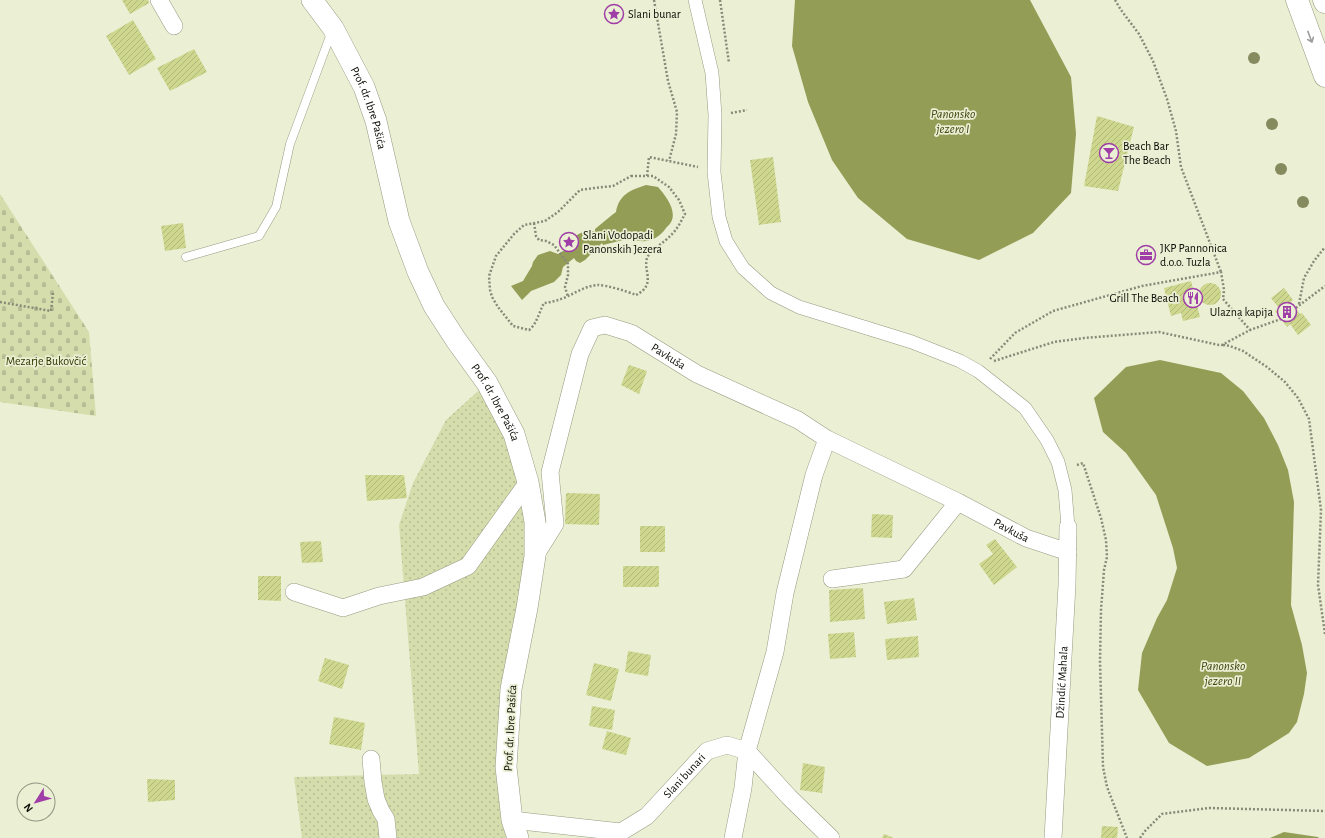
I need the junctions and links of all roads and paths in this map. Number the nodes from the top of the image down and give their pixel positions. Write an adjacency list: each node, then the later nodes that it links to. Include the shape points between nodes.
1 (159, 0): 7 (street)
2 (312, 0): 8 (street, Prof. dr. Ibre Pašića)
3 (654, 0): 12 (path, via 668,82 677,112 676,134)
4 (695, 0): 13 (street, via 712,73 715,115)
5 (1115, 0): 18 (path, via 1140,34 1153,61 1176,131 1181,166)
6 (1297, 0): 9 (main road, one-way to 9)
7 (174, 26)
8 (333, 28): 17 (lane, via 290,144 276,207 259,236); 28 (street, Prof. dr. Ibre Pašića, via 364,87 376,121 399,221 418,272 434,306 487,383 514,434)
9 (1325, 76)
10 (747, 110): 11 (path)
11 (728, 114)
12 (669, 161): 13 (path); 14 (path, via 649,157)
13 (714, 172): 30 (street, via 719,217 726,241 743,268 771,293 799,307 912,342 960,361 978,371 1025,408 1047,440 1058,462 1065,490)
14 (646, 176): 15 (path, via 631,176 614,186 580,190 558,212 545,221); 21 (path, via 653,176 669,187 685,214 672,234 649,256 646,264 647,285 636,294 598,285 581,289)
15 (534, 223): 21 (path, via 539,240 554,245 568,264 565,287); 21 (path, via 524,225 496,256 489,276 492,297 513,326 529,330 533,327 544,303)
16 (1325, 247): 23 (path, via 1304,278)
17 (186, 257)
18 (1221, 272): 24 (path, via 1223,299); 25 (path, via 1142,286 1053,311 1015,334 986,364 1054,342 1084,338 1159,332)
19 (1325, 286): 23 (path)
20 (53, 293): 22 (path, via 51,311)
21 (568, 297)
22 (0, 302)
23 (1299, 305): 24 (path, via 1281,319)
24 (1250, 330): 25 (path)
25 (1222, 345): 35 (path, via 1243,351 1267,366 1298,398 1310,419 1321,510 1318,585)
26 (827, 439): 29 (street, Pavkuša); 32 (street, Pavkuša, via 798,420 697,374 631,332 605,325 592,328 580,354 550,472 555,524); 36 (street, via 814,475 785,593 775,652)
27 (1083, 463): 44 (path, via 1106,540 1100,661 1103,767 1107,787)
28 (528, 482): 32 (street, Prof. dr. Ibre Pašića, via 535,522); 34 (street, via 468,566 430,584 343,608)
29 (958, 502): 31 (street, Pavkuša, via 1026,538); 33 (street, via 904,569)
30 (1068, 527): 31 (street, Džindić Mahala)
31 (1068, 552): 43 (street, Džindić Mahala)
32 (535, 556): 39 (street, Prof. dr. Ibre Pašića, via 511,689 506,767)
33 (832, 579)
34 (294, 592)
35 (1325, 634)
36 (748, 751): 39 (street, Slani bunari, via 727,745 707,751 647,816 621,832); 41 (street); 42 (street, via 789,797)
37 (371, 759): 40 (street, via 374,788 386,819)
38 (1325, 811): 45 (path, via 1210,808 1162,814)
39 (515, 829)
40 (388, 838)
41 (733, 838)
42 (831, 838)
43 (1053, 838)
44 (1127, 838)
45 (1140, 838)

